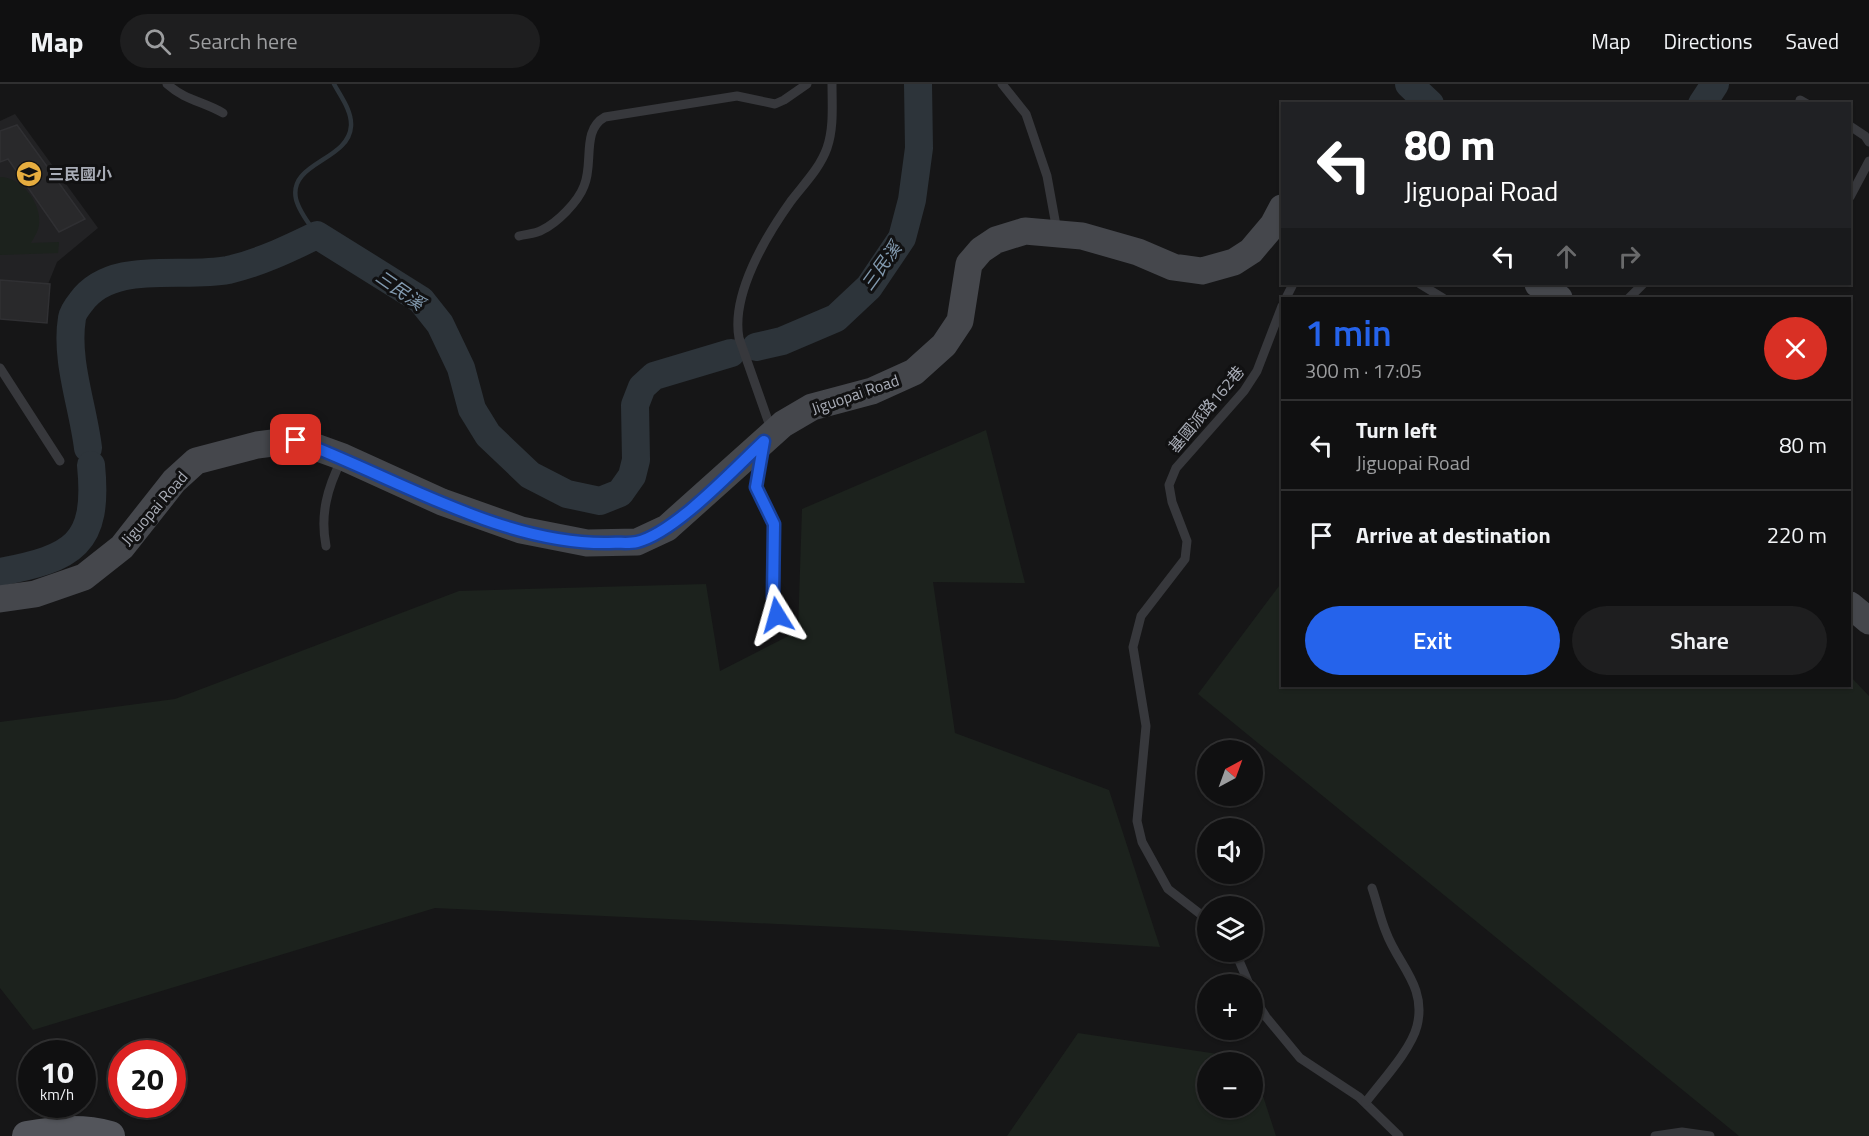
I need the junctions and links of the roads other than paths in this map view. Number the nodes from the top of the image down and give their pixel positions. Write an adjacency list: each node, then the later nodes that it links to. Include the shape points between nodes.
1 (167, 84): 5 (lane, via 190,100)
2 (807, 84): 12 (lane, via 775,104 736,96 604,117 592,130 585,186 576,199 541,231)
3 (832, 84): 19 (lane, via 827,149 773,227 738,305 736,325)
4 (1002, 84): 11 (lane, via 1026,114 1047,176)
5 (223, 113)
6 (1851, 127): 7 (lane)
7 (1869, 142)
8 (1869, 161): 9 (lane)
9 (1851, 195)
10 (1281, 209): 11 (street, Jiguopai Road, via 1251,251 1234,262 1202,271 1173,267 1082,236)
11 (1057, 234): 19 (street, Jiguopai Road, via 1025,231 996,240 981,250 969,264 960,321 944,345 914,372 872,391 812,407)
12 (519, 236)
13 (1422, 285): 15 (lane)
14 (1642, 285): 16 (lane)
15 (1441, 297)
16 (1630, 297)
17 (1281, 309): 28 (lane, 基國派路162巷, via 1257,371 1176,468 1169,484 1187,541 1185,559 1141,616 1133,647 1146,726 1137,821 1142,842 1168,889)
18 (0, 368): 21 (lane)
19 (768, 437): 20 (street, Jiguopai Road, via 667,528 637,542 587,543 521,530 442,502); 25 (lane, via 756,487 774,524 773,597)
20 (343, 457): 22 (lane, via 324,507 322,530); 23 (street, Jiguopai Road, via 296,440 257,445 196,461 174,481 122,547 84,577 35,594)
21 (60, 461)
22 (326, 546)
23 (0, 599)
24 (1851, 607): 26 (street)
25 (777, 615)
26 (1869, 621)
27 (1372, 888): 30 (lane, via 1386,933 1412,975 1418,997 1418,1025)
28 (1197, 911)
29 (1263, 1012): 30 (lane, via 1300,1058)
30 (1366, 1102): 33 (lane)
31 (27, 1136): 32 (main road, via 60,1130)
32 (110, 1136)
33 (1399, 1136)
34 (1655, 1136): 35 (lane, via 1682,1132)
35 (1710, 1136)

